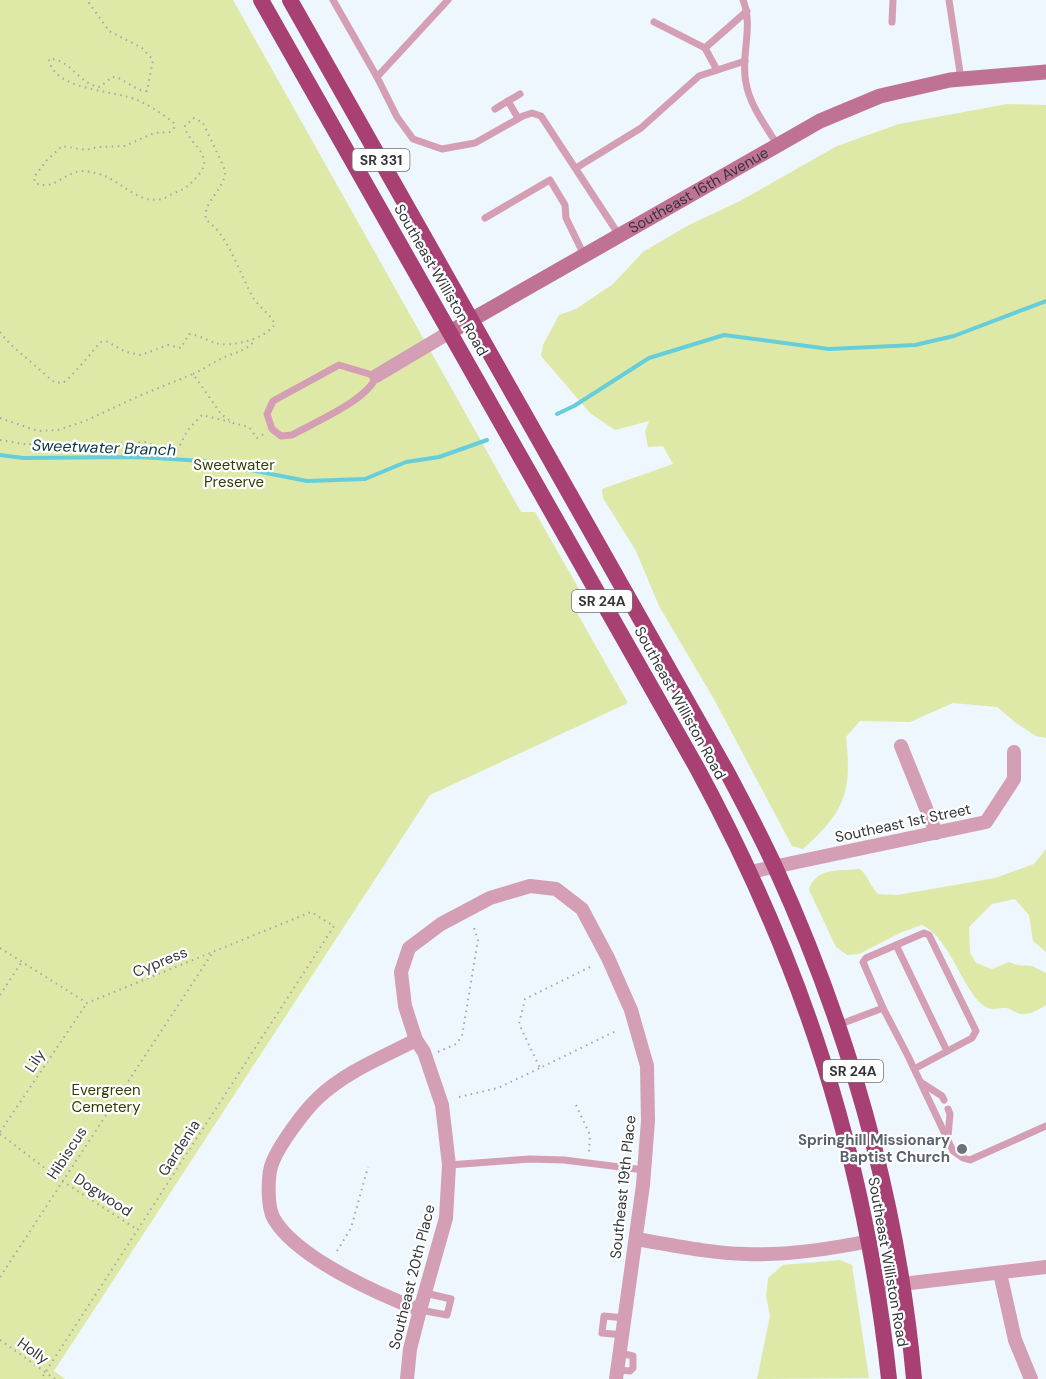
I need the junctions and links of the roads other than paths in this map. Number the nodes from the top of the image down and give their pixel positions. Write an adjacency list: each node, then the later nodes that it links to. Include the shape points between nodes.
1 (261, 0): 27 (highway, Southeast Williston Road / SR 331)
2 (290, 0): 26 (highway, Southeast Williston Road / SR 331)
3 (333, 0): 15 (lane)
4 (448, 0): 15 (lane)
5 (743, 0): 8 (lane)
6 (893, 0): 10 (lane)
7 (949, 0): 16 (lane)
8 (747, 11): 11 (lane); 12 (lane)
9 (654, 22): 11 (lane)
10 (892, 22)
11 (705, 48): 13 (lane)
12 (745, 61): 13 (lane); 21 (lane, via 749,96)
13 (717, 70): 22 (lane, via 699,76 641,128)
14 (1046, 72): 16 (main road, Southeast 16th Avenue)
15 (377, 76): 20 (lane, via 413,139 442,149 475,143)
16 (961, 79): 21 (main road, Southeast 16th Avenue, via 880,96 820,122)
17 (520, 94): 18 (lane)
18 (508, 101): 19 (lane); 20 (lane)
19 (495, 110)
20 (518, 118): 22 (lane, via 532,113 541,116)
21 (778, 146): 24 (main road, Southeast 16th Avenue)
22 (576, 168): 24 (lane)
23 (485, 218): 25 (lane, via 550,180 565,205 566,218)
24 (619, 235): 25 (main road, Southeast 16th Avenue)
25 (584, 255): 26 (main road, Southeast 16th Avenue)
26 (471, 320): 27 (main road, Southeast 16th Avenue); 32 (highway, Southeast Williston Road / SR 24A, via 727,772)
27 (450, 332): 28 (street, Southeast 16th Avenue); 33 (highway, Southeast Williston Road / SR 24A, via 697,768)
28 (376, 376): 28 (lane, via 339,365 273,402 267,414 272,429 281,436 292,435 356,399 374,383)
29 (901, 746): 31 (street)
30 (1014, 753): 31 (street, Southeast 1st Street, via 1014,778 986,822)
31 (936, 833): 32 (street, Southeast 1st Street)
32 (776, 867): 33 (street, Southeast 1st Street); 37 (highway, Southeast Williston Road / SR 24A)
33 (750, 872): 38 (highway, Southeast Williston Road / SR 24A)
34 (477, 905): 39 (street, Southeast 20th Place, via 441,924 409,948 401,972 405,1006); 48 (street, Southeast 19th Place, via 530,886 556,890 582,909 631,1010 646,1066 648,1121)
35 (896, 945): 36 (lane, via 863,962); 40 (lane); 40 (lane, via 924,933 929,935 976,1031 972,1038)
36 (883, 1008): 37 (lane); 41 (lane)
37 (838, 1025): 38 (highway); 53 (highway, Southeast Williston Road / SR 24A, via 870,1130)
38 (814, 1032): 50 (highway, Southeast Williston Road / SR 24A, via 847,1138)
39 (416, 1040): 47 (street, Southeast 20th Place, via 442,1105); 56 (street, via 347,1076 317,1098 272,1163 268,1200 273,1218 295,1243 363,1284)
40 (947, 1051): 41 (lane)
41 (914, 1069): 42 (lane)
42 (921, 1083): 43 (lane); 46 (lane)
43 (944, 1100)
44 (948, 1109): 46 (lane)
45 (1046, 1126): 46 (lane, via 970,1160 953,1151)
46 (947, 1138)
47 (449, 1165): 48 (lane, via 530,1159); 55 (street, Southeast 20th Place, via 446,1218)
48 (644, 1170): 49 (street, Southeast 19th Place)
49 (636, 1239): 50 (street, via 747,1254 827,1250); 57 (street, Southeast 19th Place)
50 (870, 1241): 54 (highway, Southeast Williston Road / SR 24A)
51 (1046, 1267): 52 (street)
52 (1000, 1273): 53 (street); 63 (street, via 1015,1340)
53 (902, 1284): 54 (street); 62 (highway, Southeast Williston Road / SR 24A)
54 (877, 1287): 61 (highway, Southeast Williston Road / SR 24A)
55 (425, 1293): 56 (street, Southeast 20th Place); 56 (lane, via 451,1299 447,1314)
56 (420, 1310): 60 (street, Southeast 20th Place)
57 (625, 1318): 58 (street, Southeast 19th Place); 58 (lane, via 604,1316 602,1333)
58 (623, 1335): 59 (street, Southeast 19th Place)
59 (617, 1374)
60 (406, 1379)
61 (889, 1379)
62 (914, 1379)
63 (1031, 1379)

